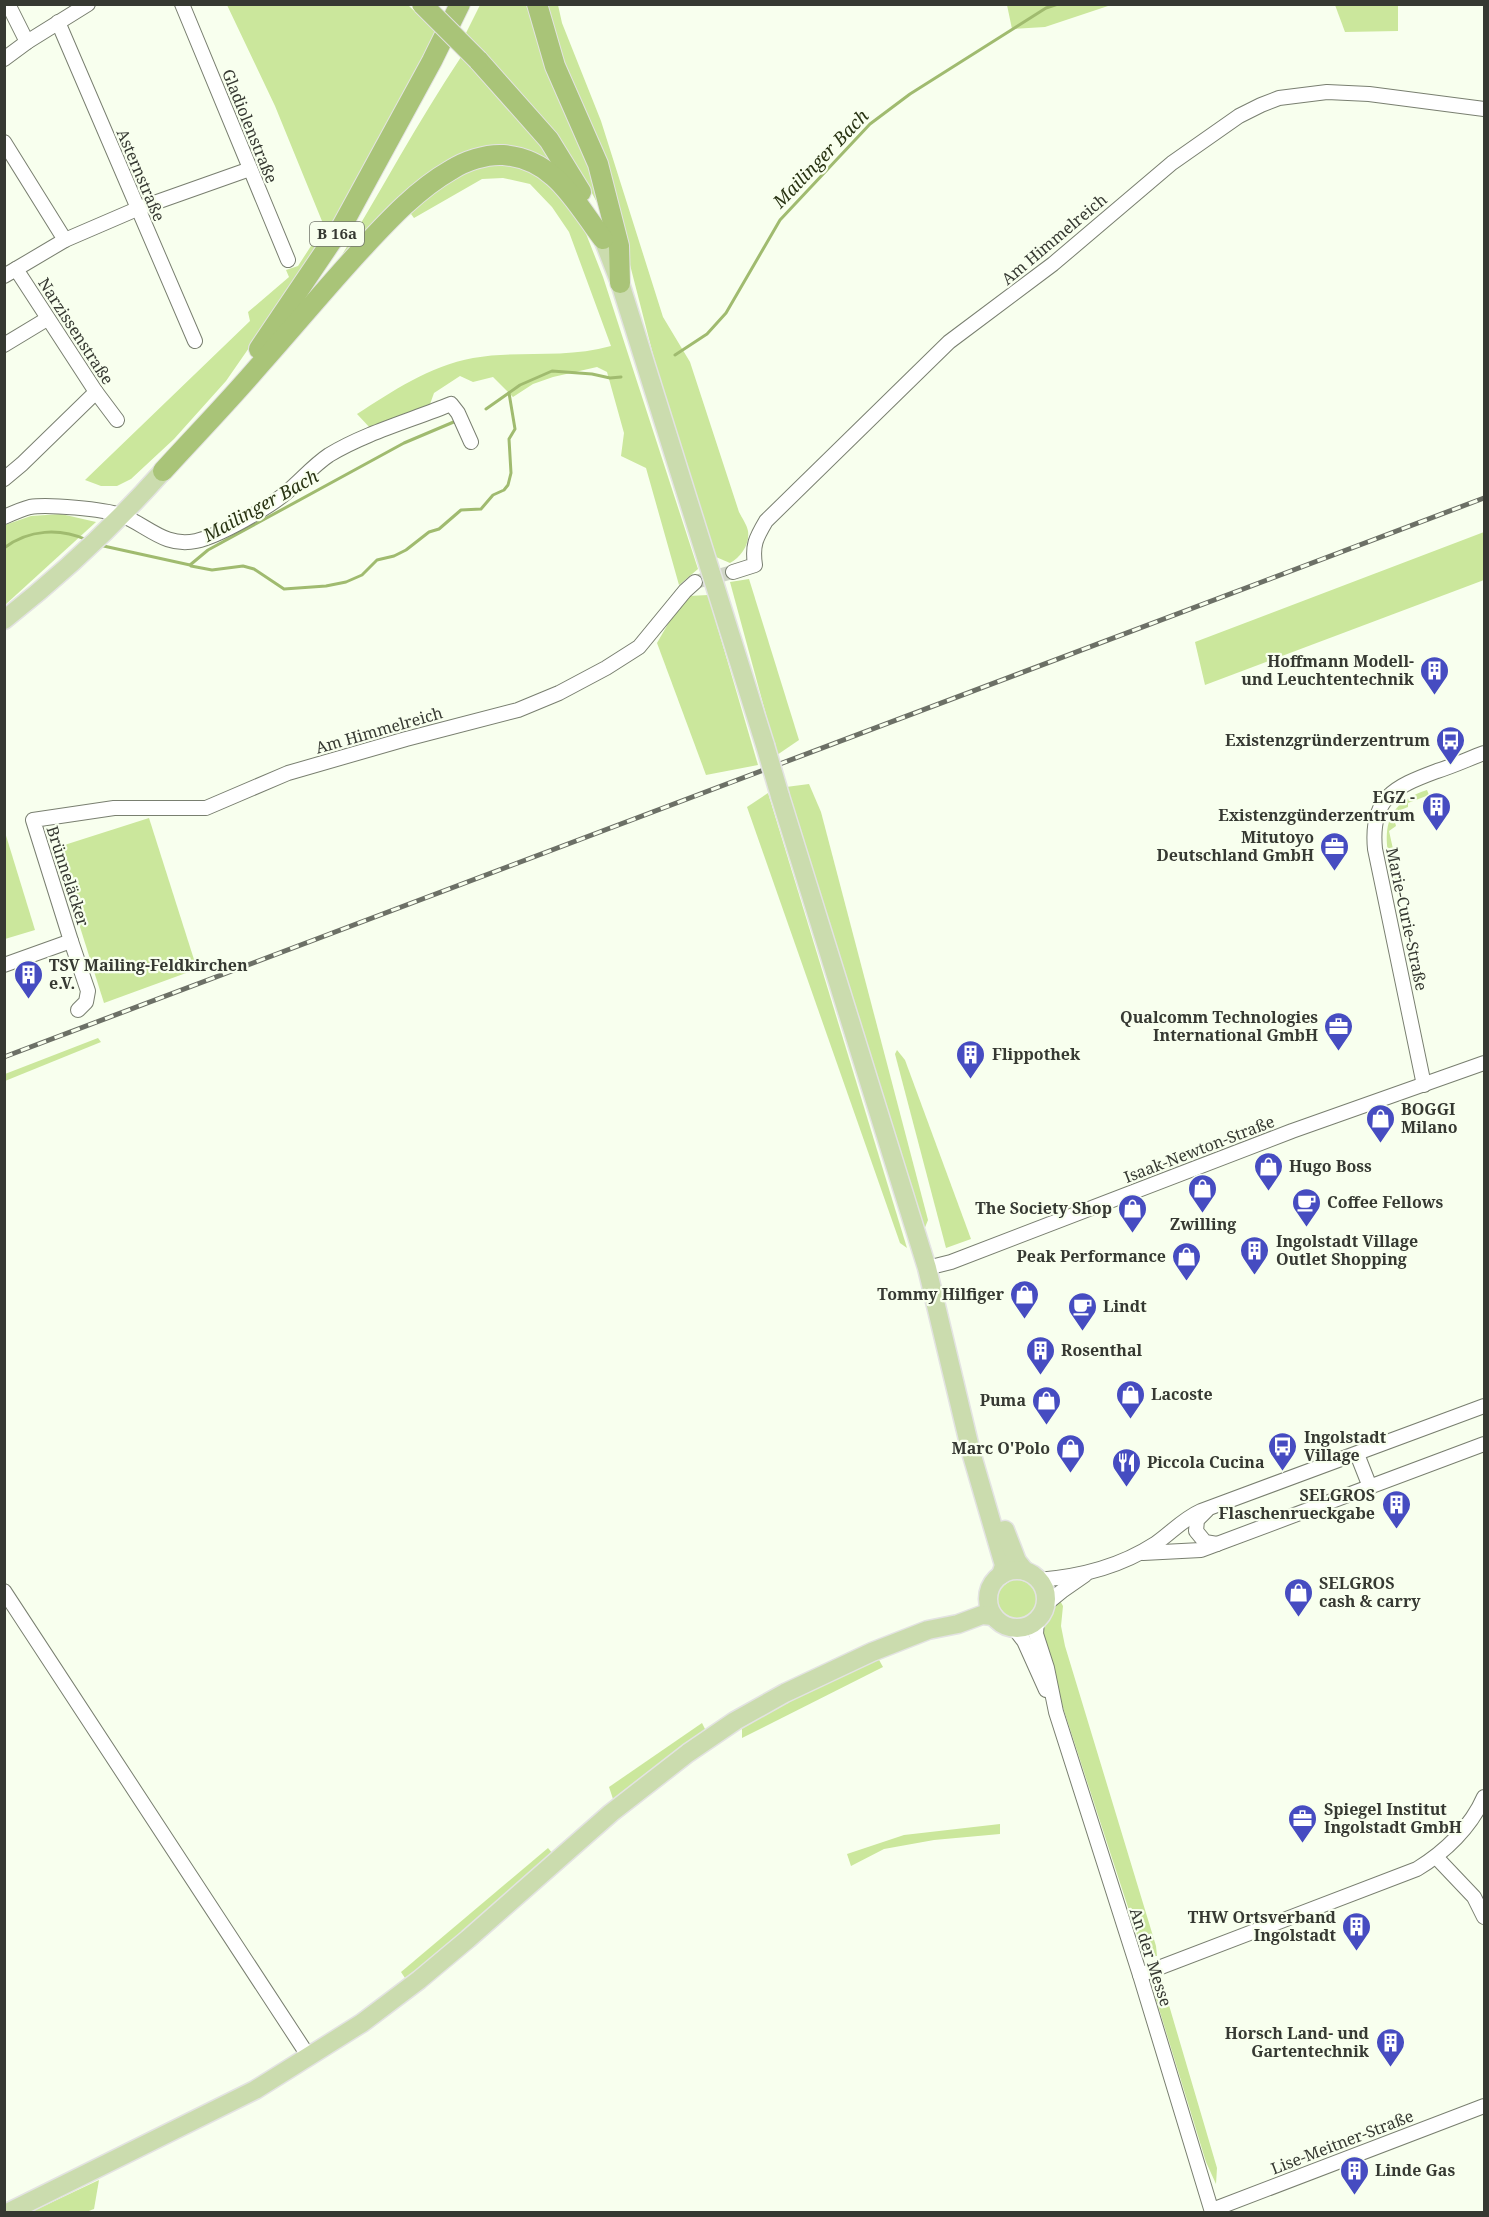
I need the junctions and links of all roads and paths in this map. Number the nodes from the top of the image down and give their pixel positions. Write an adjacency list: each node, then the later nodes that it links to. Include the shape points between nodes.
1 (8, 4): 9 (street)
2 (88, 4): 8 (street)
3 (182, 4): 13 (street, Gladiolenstraße)
4 (422, 4): 15 (highway, bridge, via 549,140 579,186)
5 (460, 4): 27 (highway, B 16a, via 342,226 254,358)
6 (472, 4): 23 (highway, B 16a, via 386,173)
7 (537, 4): 19 (highway, via 555,66 598,164 619,246)
8 (58, 22): 9 (street); 14 (street, Asternstraße)
9 (27, 42): 10 (street)
10 (4, 59)
11 (1485, 110): 32 (street, Am Himmelreich, via 1327,92 1279,98 1239,116 1172,163 1053,264 949,342 766,521 753,549 754,565)
12 (4, 142): 16 (street)
13 (250, 169): 14 (street); 17 (street, Gladiolenstraße)
14 (137, 209): 16 (street); 21 (street, Asternstraße)
15 (603, 239): 19 (main road); 23 (highway, via 563,184 549,172 523,159 501,155 470,161 430,184 390,218)
16 (65, 240): 18 (street)
17 (288, 260)
18 (10, 273): 20 (street, Narzissenstraße)
19 (620, 283): 42 (main road, bridge)
20 (47, 319): 22 (street); 24 (street, Narzissenstraße)
21 (195, 341)
22 (4, 345)
23 (260, 365): 27 (highway, B 16a)
24 (96, 392): 25 (street, Narzissenstraße); 29 (street)
25 (117, 420)
26 (471, 442): 30 (street, via 451,404 328,456 270,504 207,538 186,543 161,538)
27 (185, 447): 28 (highway, B 16a)
28 (163, 471): 30 (main road, B 16a)
29 (4, 479)
30 (122, 515): 31 (street, via 48,506 30,507); 34 (main road, B 16a)
31 (4, 517)
32 (733, 572)
33 (695, 582): 36 (street, Am Himmelreich, via 639,646 559,693 518,710 288,773 206,808 114,808)
34 (4, 620)
35 (1485, 753): 41 (street, Marie-Curie-Straße, via 1409,781 1385,798 1375,819 1375,849)
36 (33, 820): 37 (street, Brünneläcker)
37 (71, 941): 38 (street, Brünneläcker); 39 (street, Brünneläcker, via 88,991 86,1002)
38 (4, 965)
39 (78, 1010)
40 (1485, 1063): 41 (street, Isaak-Newton-Straße)
41 (1424, 1085): 42 (street, Isaak-Newton-Straße)
42 (927, 1268): 43 (main road)
43 (932, 1292): 52 (main road, via 971,1452 1004,1565); 53 (main road, via 1008,1540 1017,1561)
44 (1482, 1408): 46 (street)
45 (1482, 1444): 47 (street)
46 (1357, 1454): 47 (street); 48 (street)
47 (1370, 1487): 49 (street)
48 (1211, 1507): 49 (street, via 1197,1520 1196,1531 1205,1542); 50 (street, via 1187,1517)
49 (1218, 1544): 50 (street, via 1185,1552)
50 (1135, 1554): 51 (street)
51 (1090, 1572): 53 (street); 56 (street, via 1062,1591)
52 (1001, 1575): 53 (main road, via 1013,1570); 55 (main road)
53 (1032, 1576): 56 (main road, via 1046,1595)
54 (4, 1591): 65 (street)
55 (988, 1594): 57 (main road); 59 (main road)
56 (1042, 1612): 58 (main road, via 1030,1625); 60 (street, via 1036,1634)
57 (993, 1616): 58 (main road, via 1002,1625); 59 (main road, via 982,1615)
58 (1014, 1628): 60 (street, via 1024,1641)
59 (928, 1630): 65 (main road, via 785,1693 688,1753 611,1812 419,1980)
60 (1056, 1712): 64 (street, An der Messe)
61 (1485, 1797): 62 (street, via 1457,1837)
62 (1436, 1857): 63 (street, via 1474,1897); 64 (street, via 1398,1878)
63 (1485, 1917)
64 (1140, 1974): 67 (street, An der Messe)
65 (309, 2058): 68 (main road, via 245,2095)
66 (1485, 2106): 67 (street, Lise-Meitner-Straße)
67 (1212, 2211)
68 (9, 2212)

